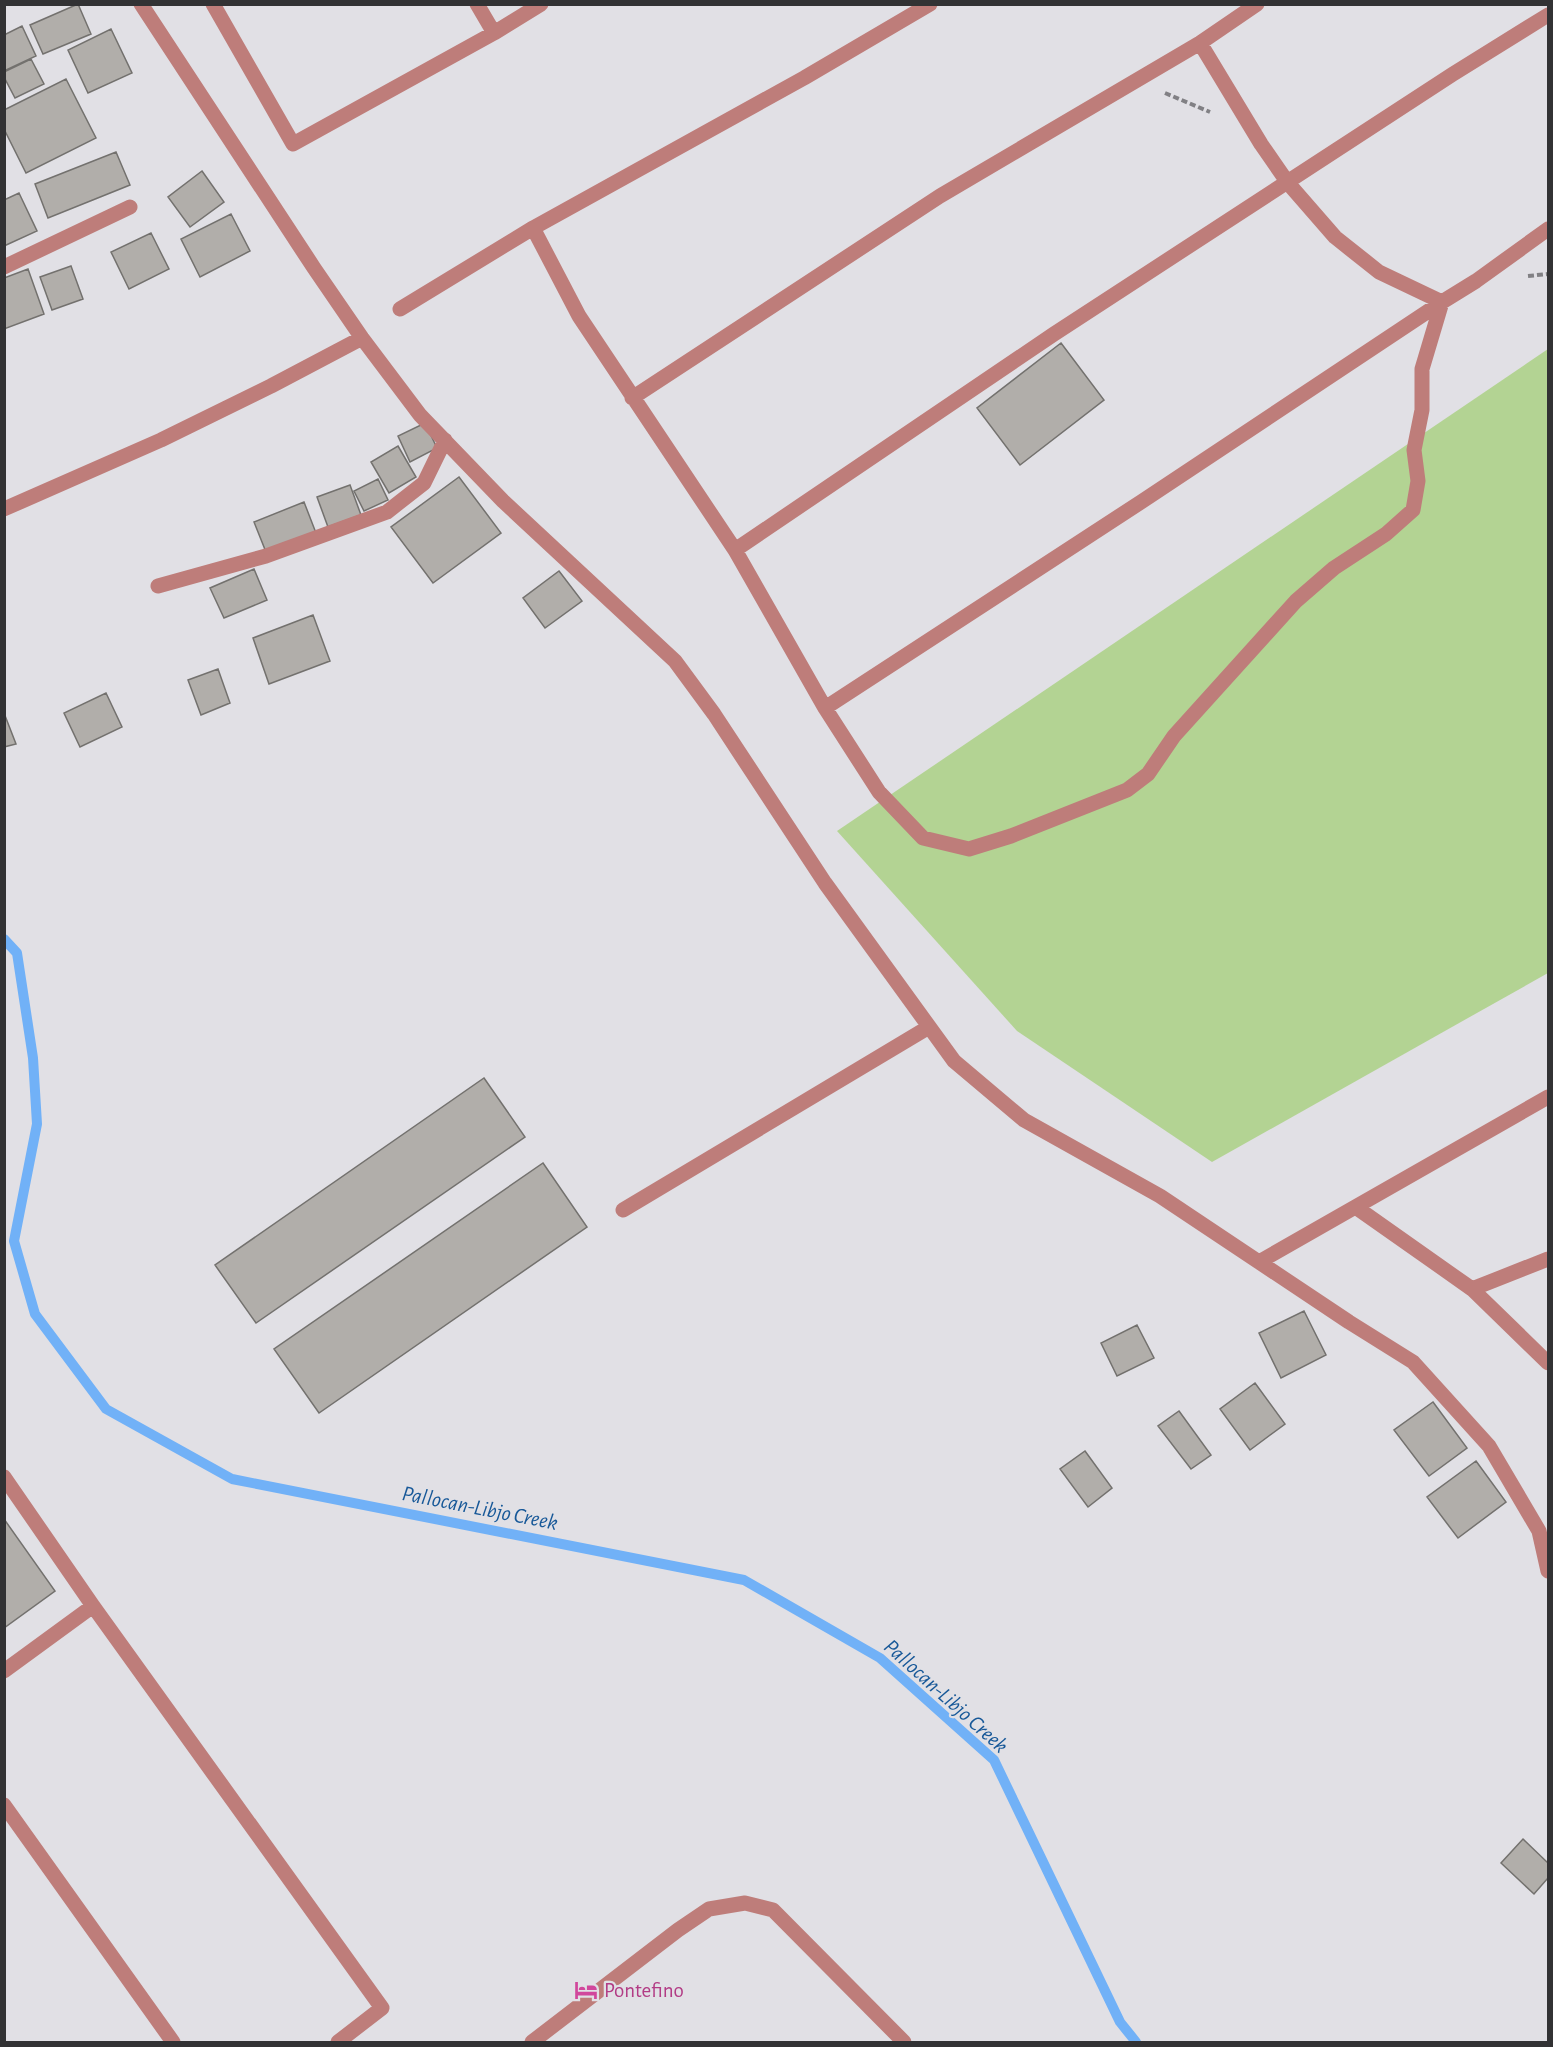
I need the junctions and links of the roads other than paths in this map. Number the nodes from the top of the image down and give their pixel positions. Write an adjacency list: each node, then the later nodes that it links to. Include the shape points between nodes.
1 (141, 4): 17 (street)
2 (213, 4): 8 (street, via 293,144)
3 (477, 4): 8 (street)
4 (541, 4): 8 (street)
5 (930, 4): 12 (street)
6 (1257, 4): 9 (street)
7 (1548, 15): 10 (street)
8 (494, 33)
9 (1200, 44): 10 (street); 18 (street, via 940,196)
10 (1288, 183): 15 (street, via 1335,237 1379,272); 21 (street, via 1054,334)
11 (130, 207): 14 (street)
12 (532, 228): 16 (street); 18 (street, via 579,316)
13 (1548, 229): 15 (street)
14 (4, 267)
15 (1442, 302): 23 (street); 23 (street, via 1422,369 1422,410 1414,450 1418,481 1413,510 1296,601 1174,736 1148,774 1127,790 969,849 922,838 879,792)
16 (400, 309)
17 (362, 338): 19 (street, via 420,415); 20 (street, via 161,440)
18 (632, 398): 21 (street)
19 (445, 440): 22 (street, via 424,483 387,512 266,556); 24 (street, via 503,501 675,661 825,883)
20 (4, 509)
21 (735, 550): 23 (street)
22 (158, 586)
23 (825, 708)
24 (929, 1027): 27 (street); 29 (street, via 954,1061 1024,1120 1160,1196)
25 (1548, 1097): 26 (street)
26 (1357, 1208): 29 (street); 30 (street)
27 (623, 1210)
28 (1548, 1259): 30 (street)
29 (1259, 1262): 33 (street, via 1413,1362 1489,1446 1539,1530)
30 (1472, 1289): 31 (street)
31 (1548, 1363)
32 (4, 1477): 34 (street)
33 (1548, 1571)
34 (93, 1606): 35 (street); 38 (street, via 382,2008)
35 (4, 1671)
36 (4, 1805): 37 (street)
37 (173, 2043)
38 (338, 2043)
39 (532, 2043): 40 (street, via 709,1909 745,1903 773,1910)
40 (904, 2043)

